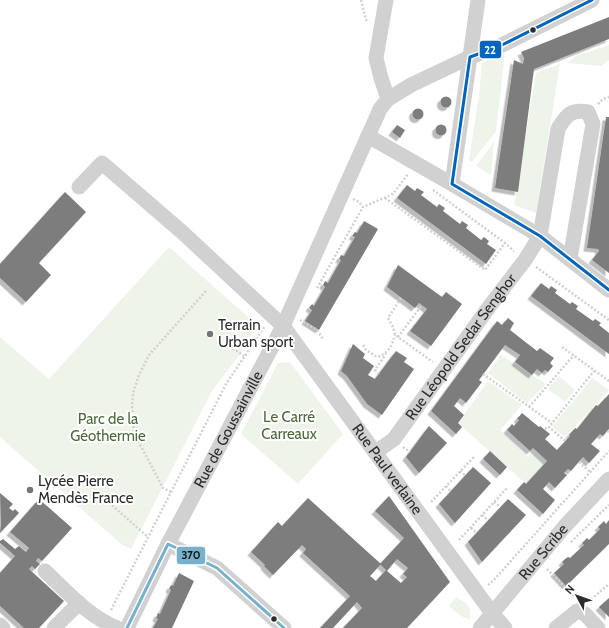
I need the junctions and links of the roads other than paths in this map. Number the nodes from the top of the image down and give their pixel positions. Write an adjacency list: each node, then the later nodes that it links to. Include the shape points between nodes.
1 (386, 0): 6 (street, via 376,58)
2 (478, 0): 5 (street)
3 (575, 0): 5 (street, via 494,39)
4 (592, 0): 5 (street, via 498,47)
5 (470, 57): 6 (street); 8 (street)
6 (388, 99): 7 (street, Rue de Goussainville, via 380,109)
7 (368, 136): 8 (street); 13 (street, Rue de Goussainville, via 293,304)
8 (452, 184): 10 (street)
9 (79, 187): 13 (street, Rue Paul verlaine, via 102,163)
10 (540, 236): 11 (street); 11 (street, via 558,129 566,116 580,110 588,112 593,124); 14 (street, Rue Léopold Sedar Senghor, via 394,439)
11 (570, 259): 12 (street)
12 (609, 290)
13 (279, 321): 14 (street, Rue Paul verlaine); 16 (street, Rue de Goussainville)
14 (376, 452): 19 (street, Rue Paul verlaine)
15 (609, 479): 19 (street, Rue Scribe, via 565,526)
16 (168, 544): 24 (street, Rue de Goussainville); 25 (street, via 217,568)
17 (44, 571): 18 (street)
18 (79, 603): 21 (street, via 87,611); 23 (street)
19 (492, 613): 26 (street, Rue Scribe); 27 (street, Rue Paul verlaine)
20 (0, 625): 22 (street)
21 (111, 625)
22 (3, 628)
23 (54, 628)
24 (127, 628)
25 (284, 628)
26 (480, 628)
27 (505, 628)
28 (556, 628): 29 (street, via 580,609)
29 (598, 628)

